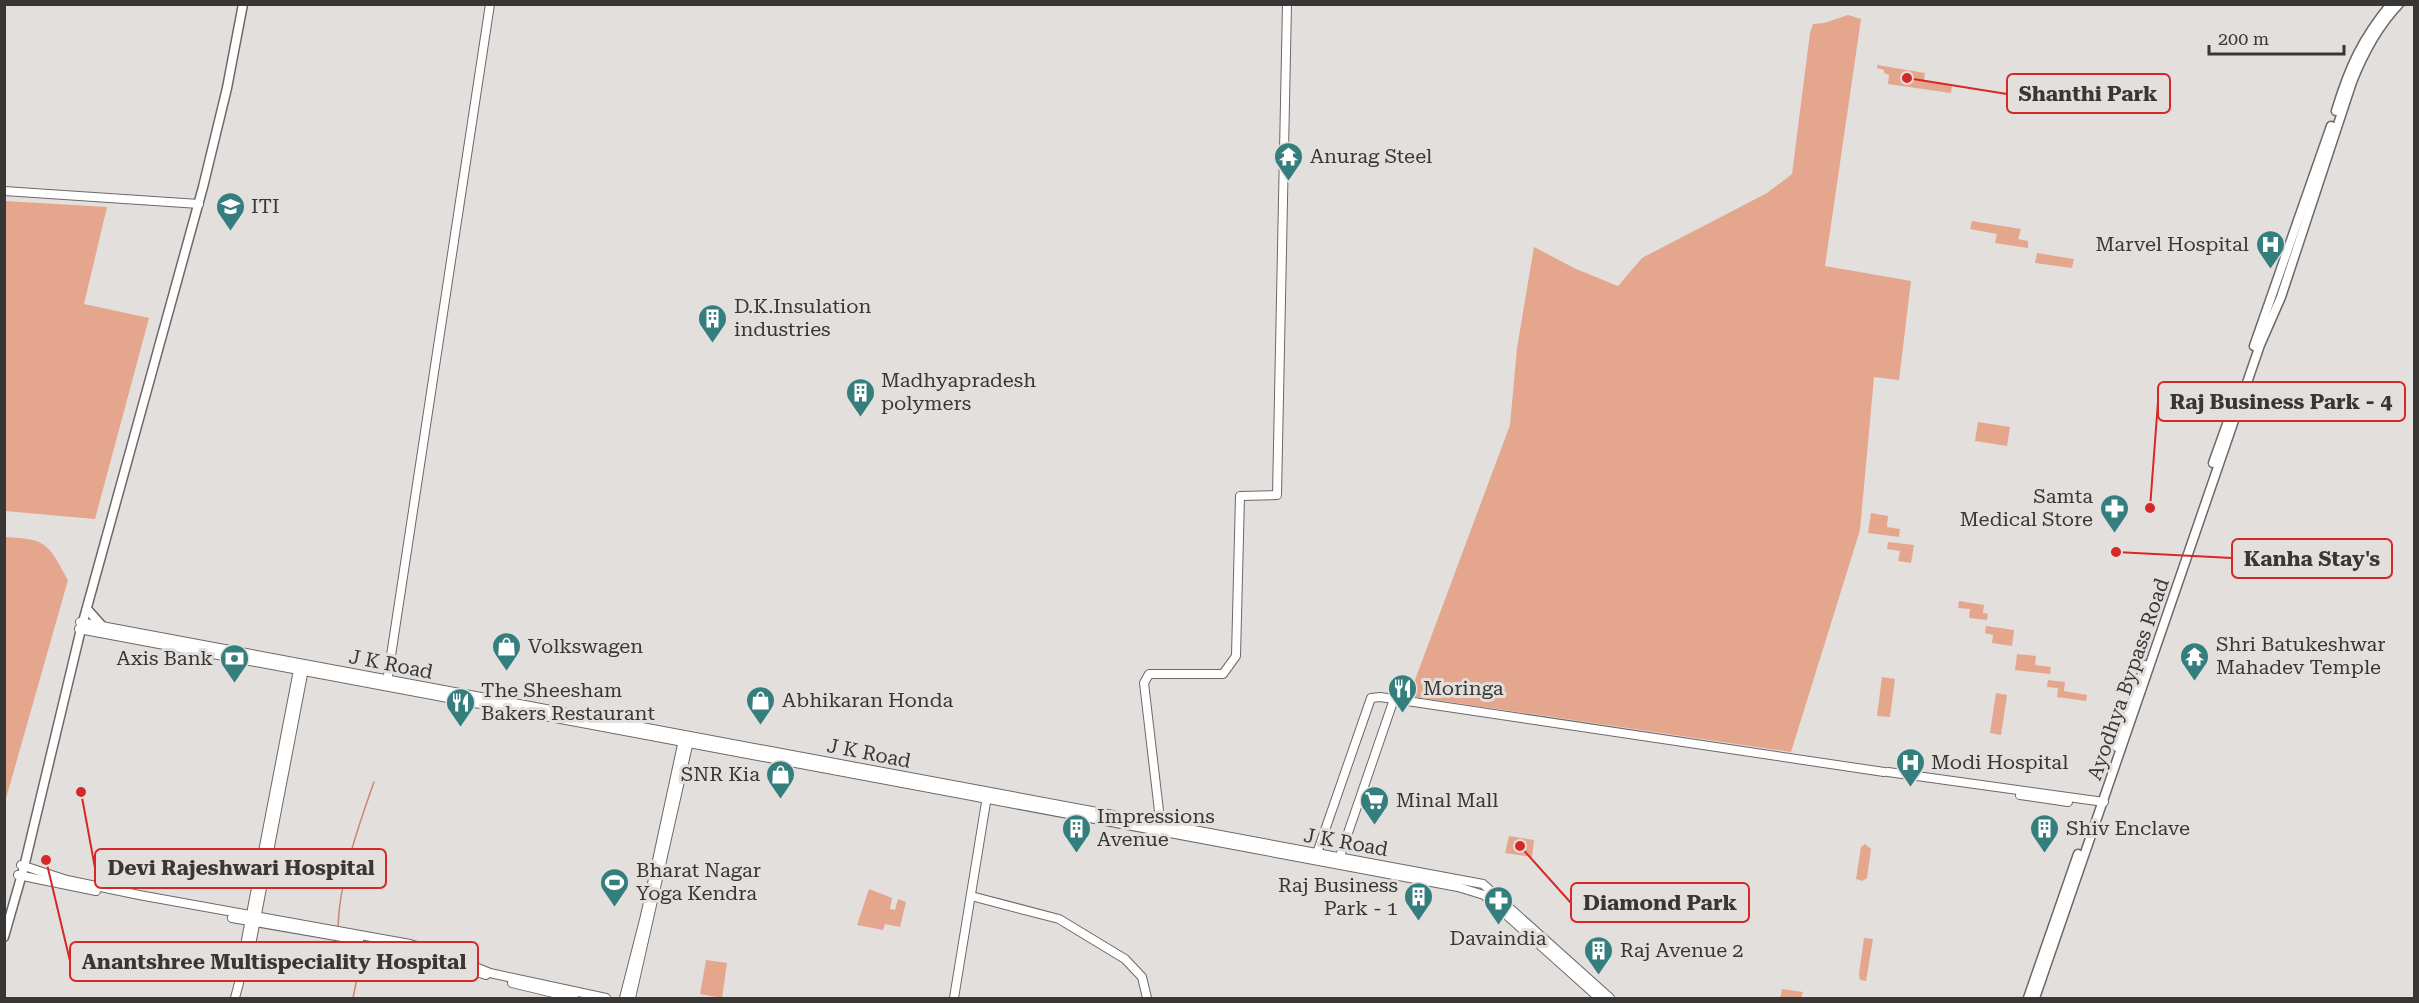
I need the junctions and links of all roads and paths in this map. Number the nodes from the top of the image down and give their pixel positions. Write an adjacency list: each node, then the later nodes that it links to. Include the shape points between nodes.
1 (242, 4): 7 (main road)
2 (490, 4): 12 (street)
3 (1287, 4): 17 (street, via 1277,495 1240,496 1236,656 1223,674 1149,674 1144,683)
4 (2393, 5): 16 (main road, Ayodhya Bypass Road, via 2352,82)
5 (4, 191): 7 (street)
6 (4, 196): 7 (street)
7 (197, 206): 8 (main road); 9 (main road)
8 (87, 609): 9 (main road); 10 (main road)
9 (81, 626): 10 (street, J K Road); 11 (street, J K Road); 20 (main road)
10 (103, 627): 11 (street, J K Road)
11 (301, 668): 12 (street, J K Road); 23 (street)
12 (387, 684): 14 (street, J K Road)
13 (1394, 700): 16 (street); 18 (street, via 1371,698); 19 (street)
14 (686, 740): 15 (street, J K Road); 30 (street); 31 (street)
15 (987, 796): 17 (street, J K Road); 22 (street)
16 (2100, 804): 36 (main road, Ayodhya Bypass Road, via 2091,814); 37 (main road, Ayodhya Bypass Road)
17 (1161, 829): 18 (street, J K Road)
18 (1315, 857): 19 (street, J K Road)
19 (1338, 861): 21 (street, J K Road)
20 (21, 871): 23 (street); 24 (main road); 26 (main road)
21 (1483, 889): 34 (street); 35 (street)
22 (971, 896): 32 (street); 33 (street, via 1069,925 1125,959 1142,977)
23 (253, 920): 25 (street); 27 (street, via 252,940)
24 (4, 926)
25 (348, 936): 28 (street, via 410,950); 29 (street, via 410,944 490,972)
26 (4, 937)
27 (235, 999)
28 (574, 999)
29 (606, 999)
30 (624, 999)
31 (632, 999)
32 (954, 999)
33 (1147, 999)
34 (1599, 999)
35 (1610, 999)
36 (2028, 999)
37 (2035, 999)

